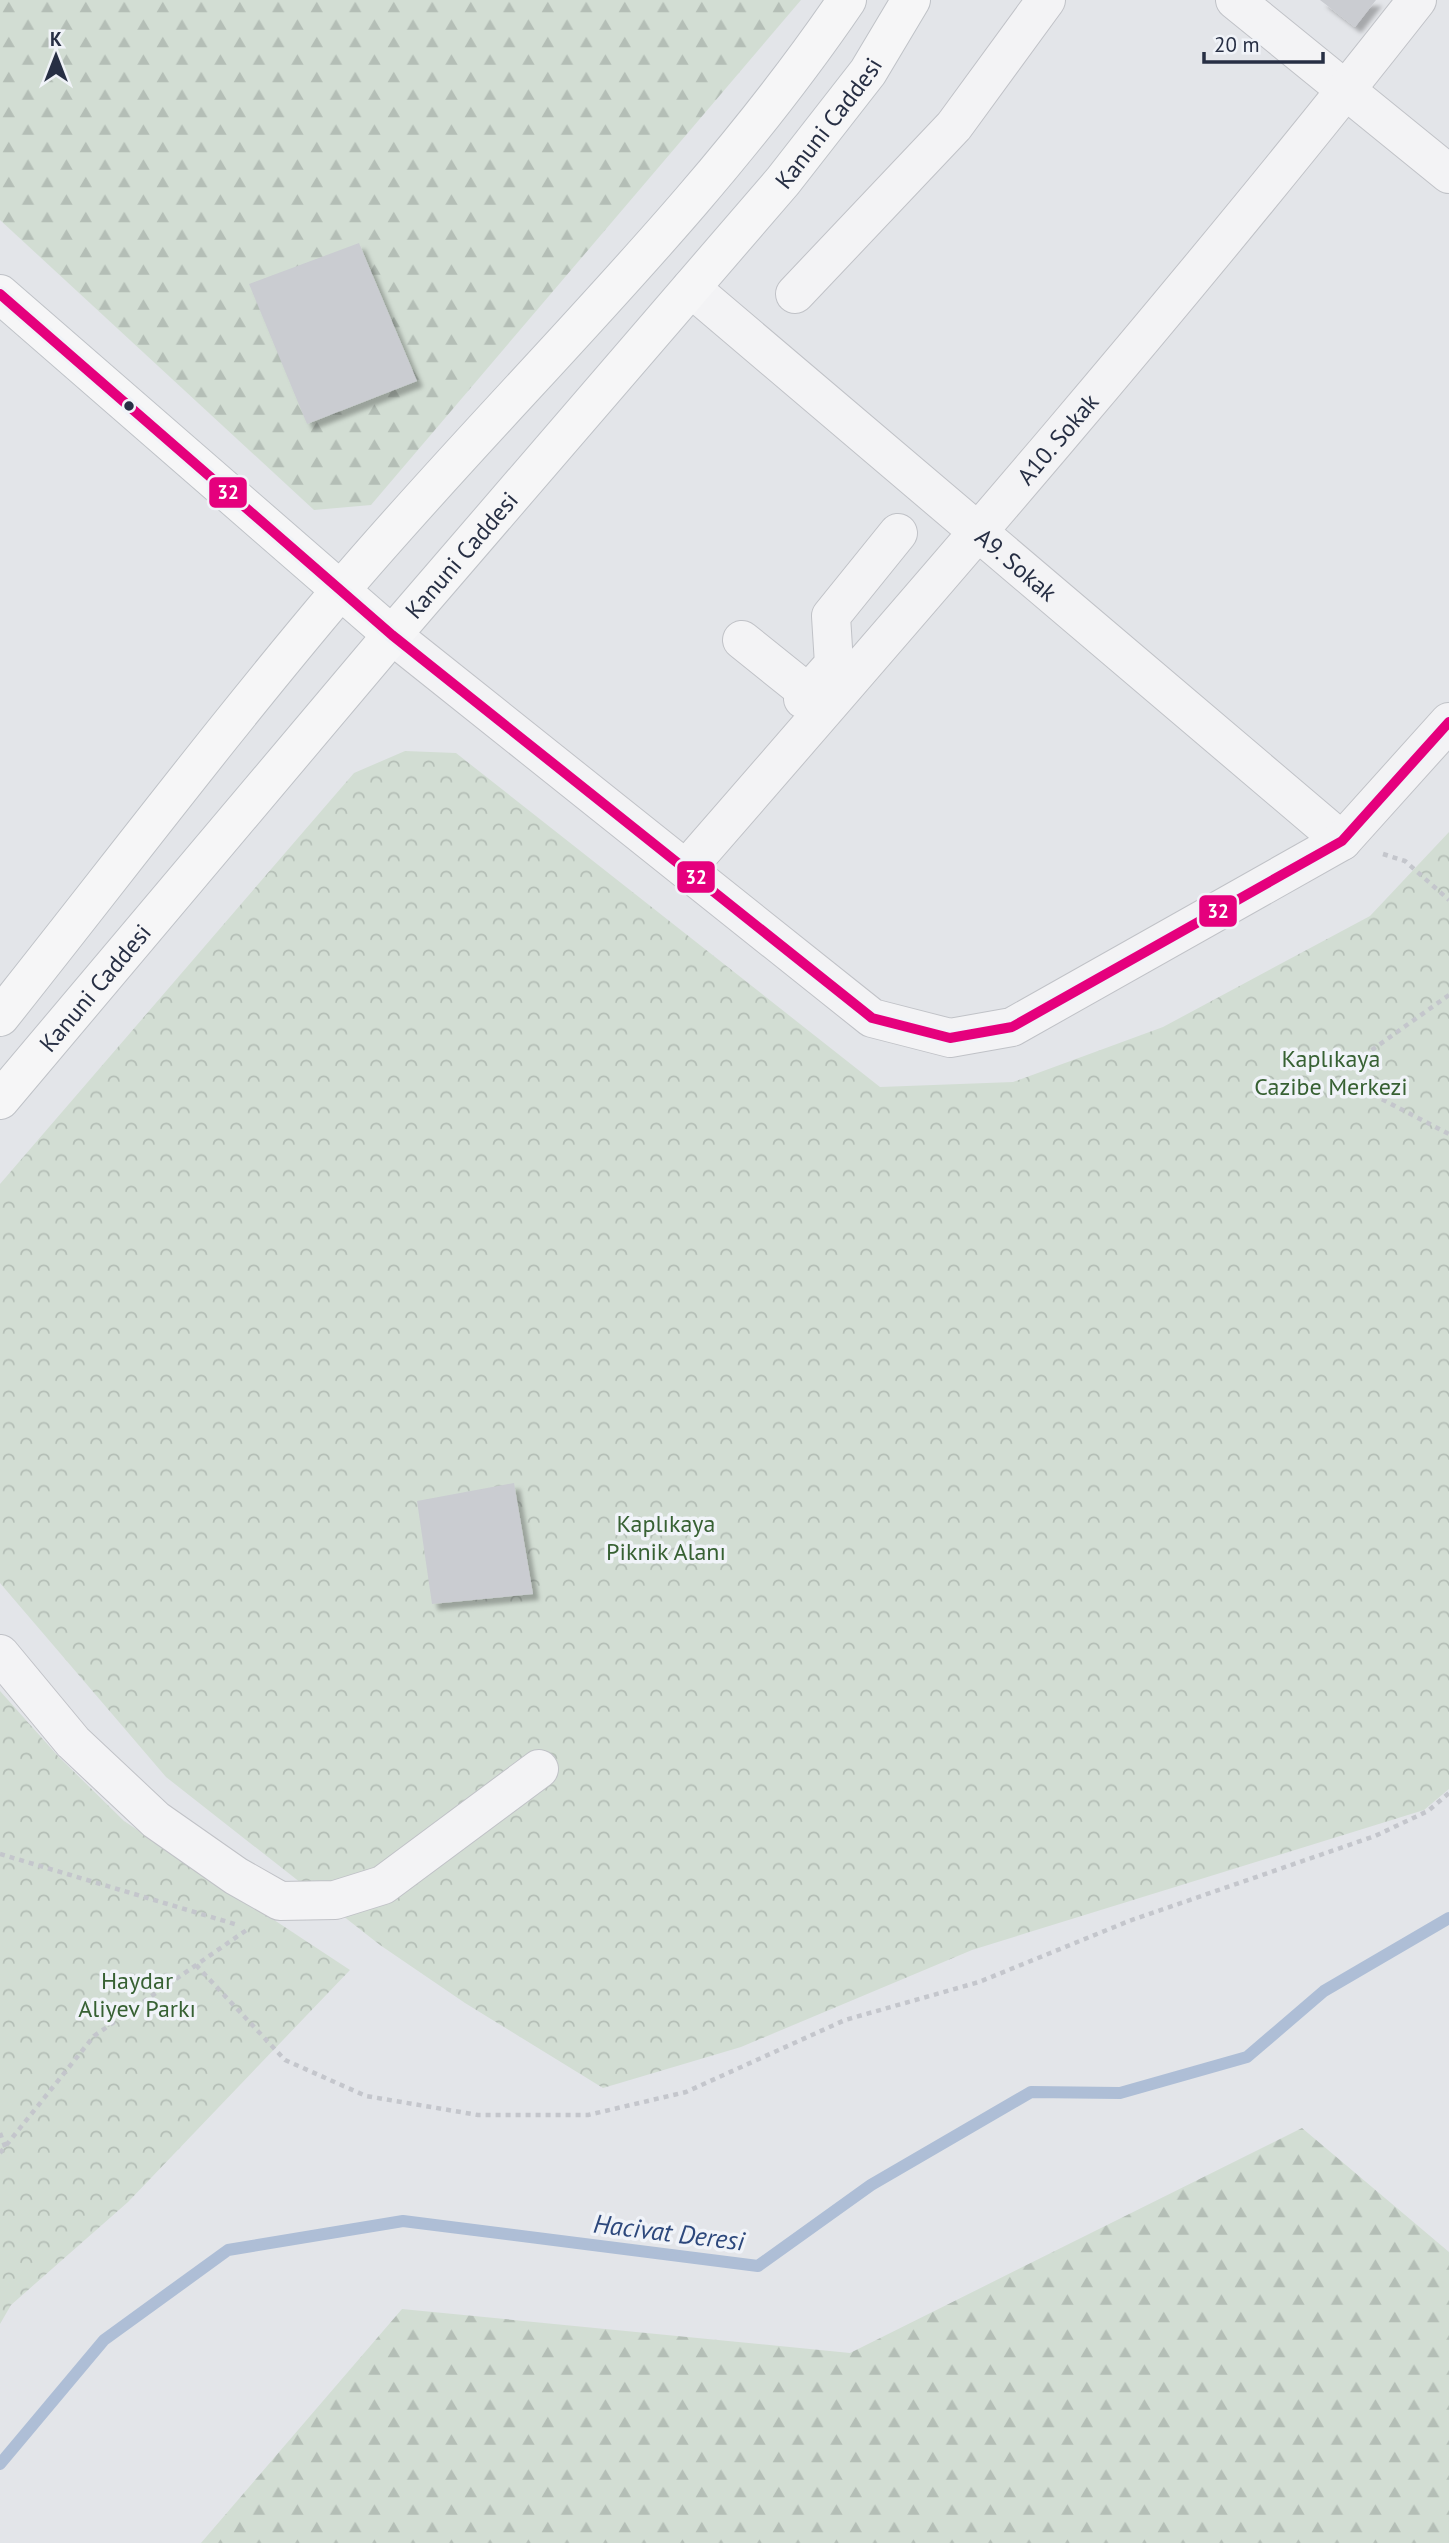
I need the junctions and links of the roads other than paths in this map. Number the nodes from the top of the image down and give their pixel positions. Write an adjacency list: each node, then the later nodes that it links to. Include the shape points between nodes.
1 (847, 0): 13 (main road, via 729,158)
2 (911, 0): 8 (main road, Kanuni Caddesi, via 868,72)
3 (1046, 0): 9 (street, via 954,126)
4 (1235, 0): 6 (street)
5 (1416, 0): 6 (street, A10. Sokak)
6 (1347, 89): 7 (street); 11 (street, A10. Sokak)
7 (1449, 174)
8 (691, 288): 11 (street, A9. Sokak); 14 (main road, Kanuni Caddesi)
9 (795, 293)
10 (0, 294): 13 (main road)
11 (979, 532): 18 (street, A9. Sokak); 19 (street, A10. Sokak)
12 (898, 533): 16 (street, via 831,616 834,664)
13 (340, 591): 14 (main road); 20 (main road)
14 (392, 635): 19 (street); 21 (main road, Kanuni Caddesi)
15 (742, 640): 16 (street)
16 (808, 694): 19 (street)
17 (1449, 722): 18 (street)
18 (1342, 841): 19 (street, via 1012,1027 950,1038 872,1018)
19 (677, 860)
20 (0, 1017)
21 (0, 1100)
22 (0, 1654): 23 (street, via 73,1742 156,1820 280,1901 335,1900 383,1885)
23 (539, 1769)

